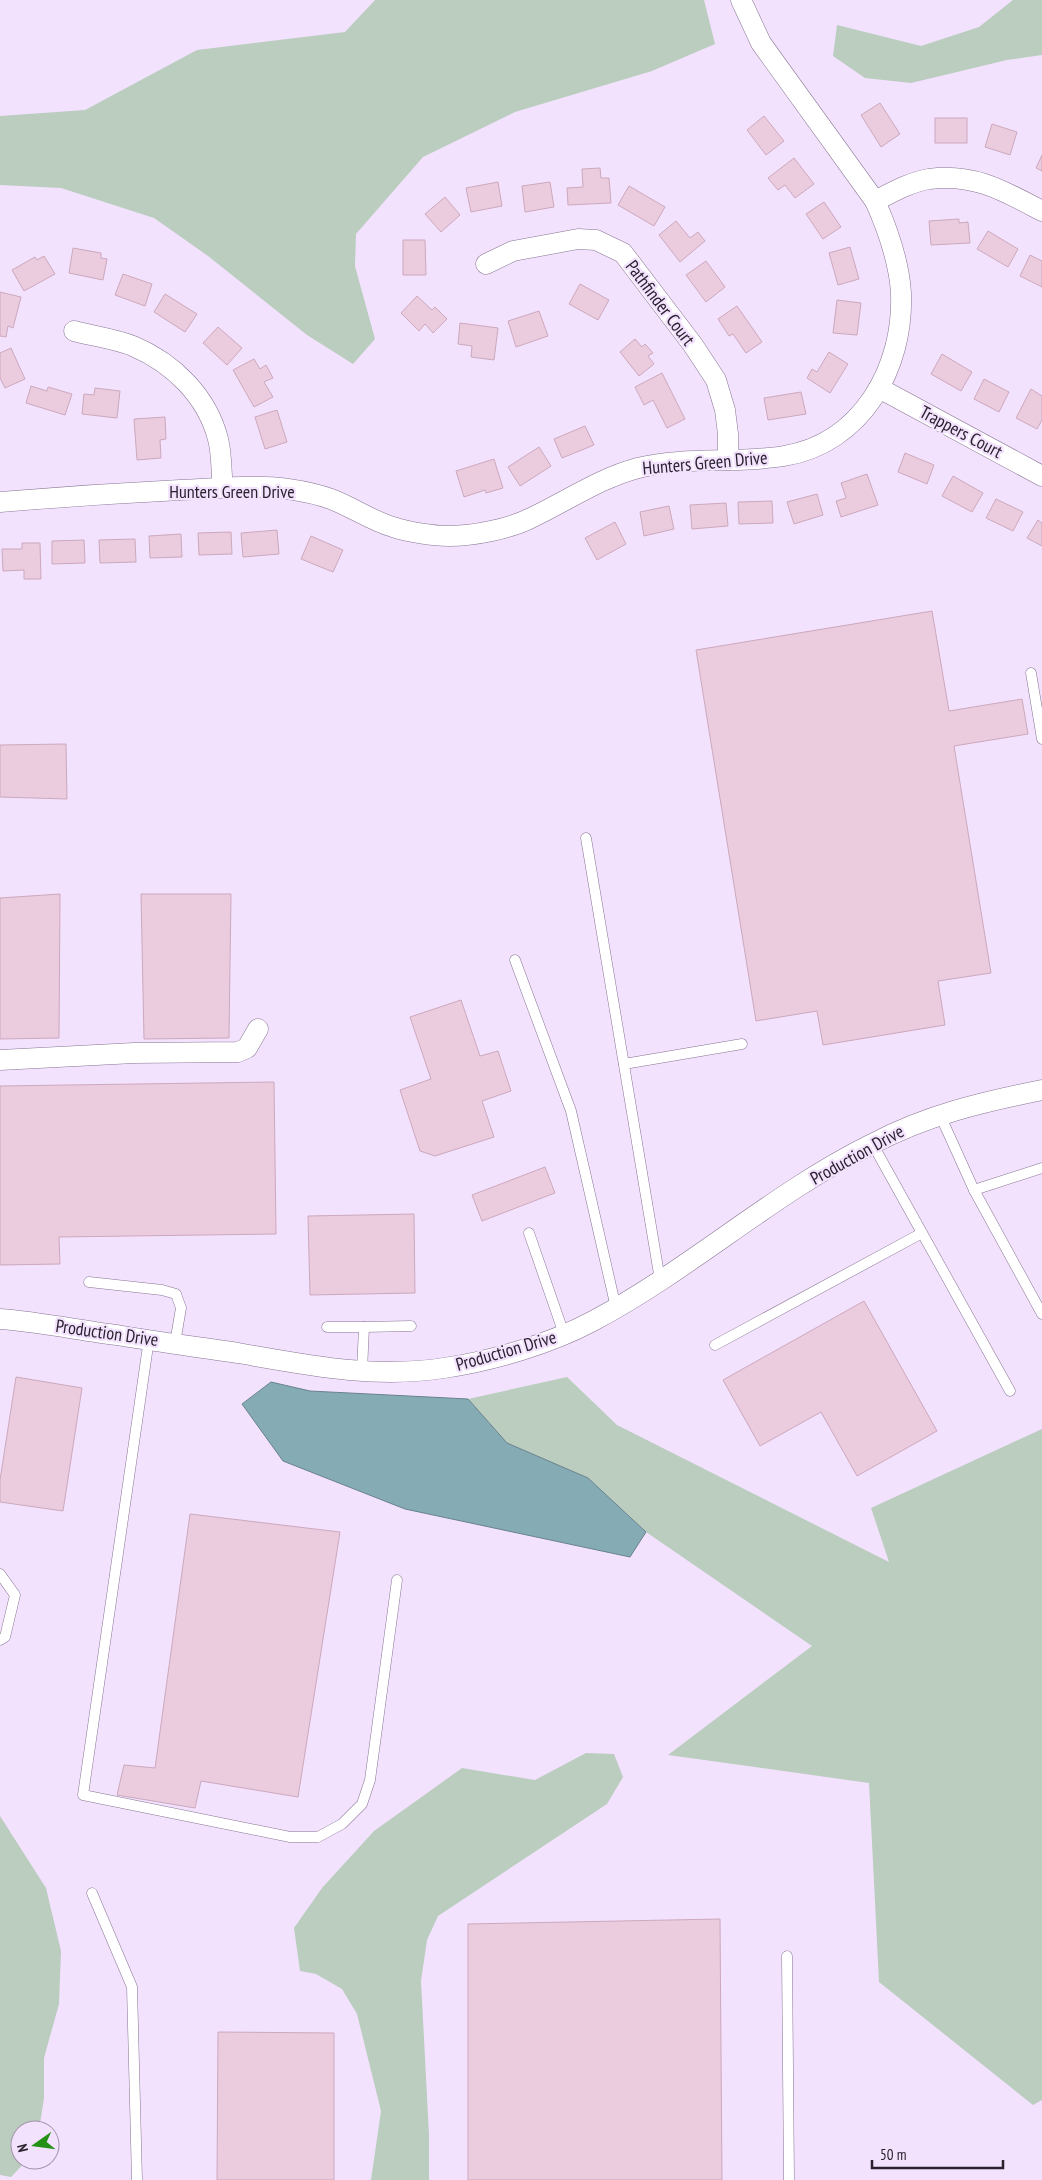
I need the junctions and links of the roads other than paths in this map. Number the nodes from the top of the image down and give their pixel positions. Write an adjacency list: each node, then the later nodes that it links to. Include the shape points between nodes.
1 (741, 0): 2 (street, Hunters Green Drive, via 762,43)
2 (875, 201): 3 (street, via 927,180 956,178 999,188); 6 (street, Hunters Green Drive, via 896,262 901,293 894,351)
3 (1042, 211)
4 (486, 264): 7 (street, Pathfinder Court, via 513,251 578,240 596,240 623,253 716,380 725,410)
5 (74, 331): 9 (street, via 131,345 153,356 181,377 211,417 218,440)
6 (879, 388): 7 (street, Hunters Green Drive, via 866,410 830,440 784,456); 8 (street, Trappers Court)
7 (728, 460): 9 (street, Hunters Green Drive, via 671,462 639,468 610,477 528,520 476,534 447,536 393,527 332,499 308,492 283,488)
8 (1042, 476)
9 (223, 488): 10 (street, Hunters Green Drive)
10 (0, 502)
11 (1031, 673): 12 (lane)
12 (1042, 739)
13 (586, 838): 18 (lane)
14 (515, 960): 28 (lane, via 571,1111)
15 (258, 1029): 17 (street, via 247,1048 238,1052)
16 (742, 1044): 18 (lane)
17 (0, 1060)
18 (624, 1064): 26 (lane)
19 (1042, 1090): 20 (street, Production Drive)
20 (940, 1115): 21 (street, Production Drive); 23 (lane)
21 (872, 1143): 25 (lane); 26 (street, Production Drive, via 783,1197)
22 (1042, 1168): 23 (lane)
23 (974, 1190): 29 (lane)
24 (528, 1233): 34 (lane)
25 (922, 1234): 37 (lane); 39 (lane)
26 (660, 1280): 28 (street, Production Drive)
27 (89, 1282): 36 (lane, via 176,1294 181,1308)
28 (616, 1308): 34 (street, Production Drive)
29 (1042, 1314)
30 (0, 1319): 35 (street, Production Drive)
31 (411, 1326): 33 (lane)
32 (327, 1327): 33 (lane)
33 (364, 1327): 38 (lane)
34 (564, 1334): 38 (street, Production Drive, via 526,1349 446,1368)
35 (149, 1339): 36 (street, Production Drive); 41 (lane, via 83,1795 290,1837 318,1838 342,1824 362,1804 370,1780)
36 (175, 1343): 38 (street, Production Drive)
37 (715, 1345)
38 (362, 1372)
39 (1010, 1392)
40 (0, 1574): 42 (lane, via 15,1595 5,1636)
41 (397, 1580)
42 (0, 1640)
43 (92, 1893): 45 (lane, via 132,1987)
44 (787, 1956): 46 (lane)
45 (137, 2180)
46 (789, 2180)

